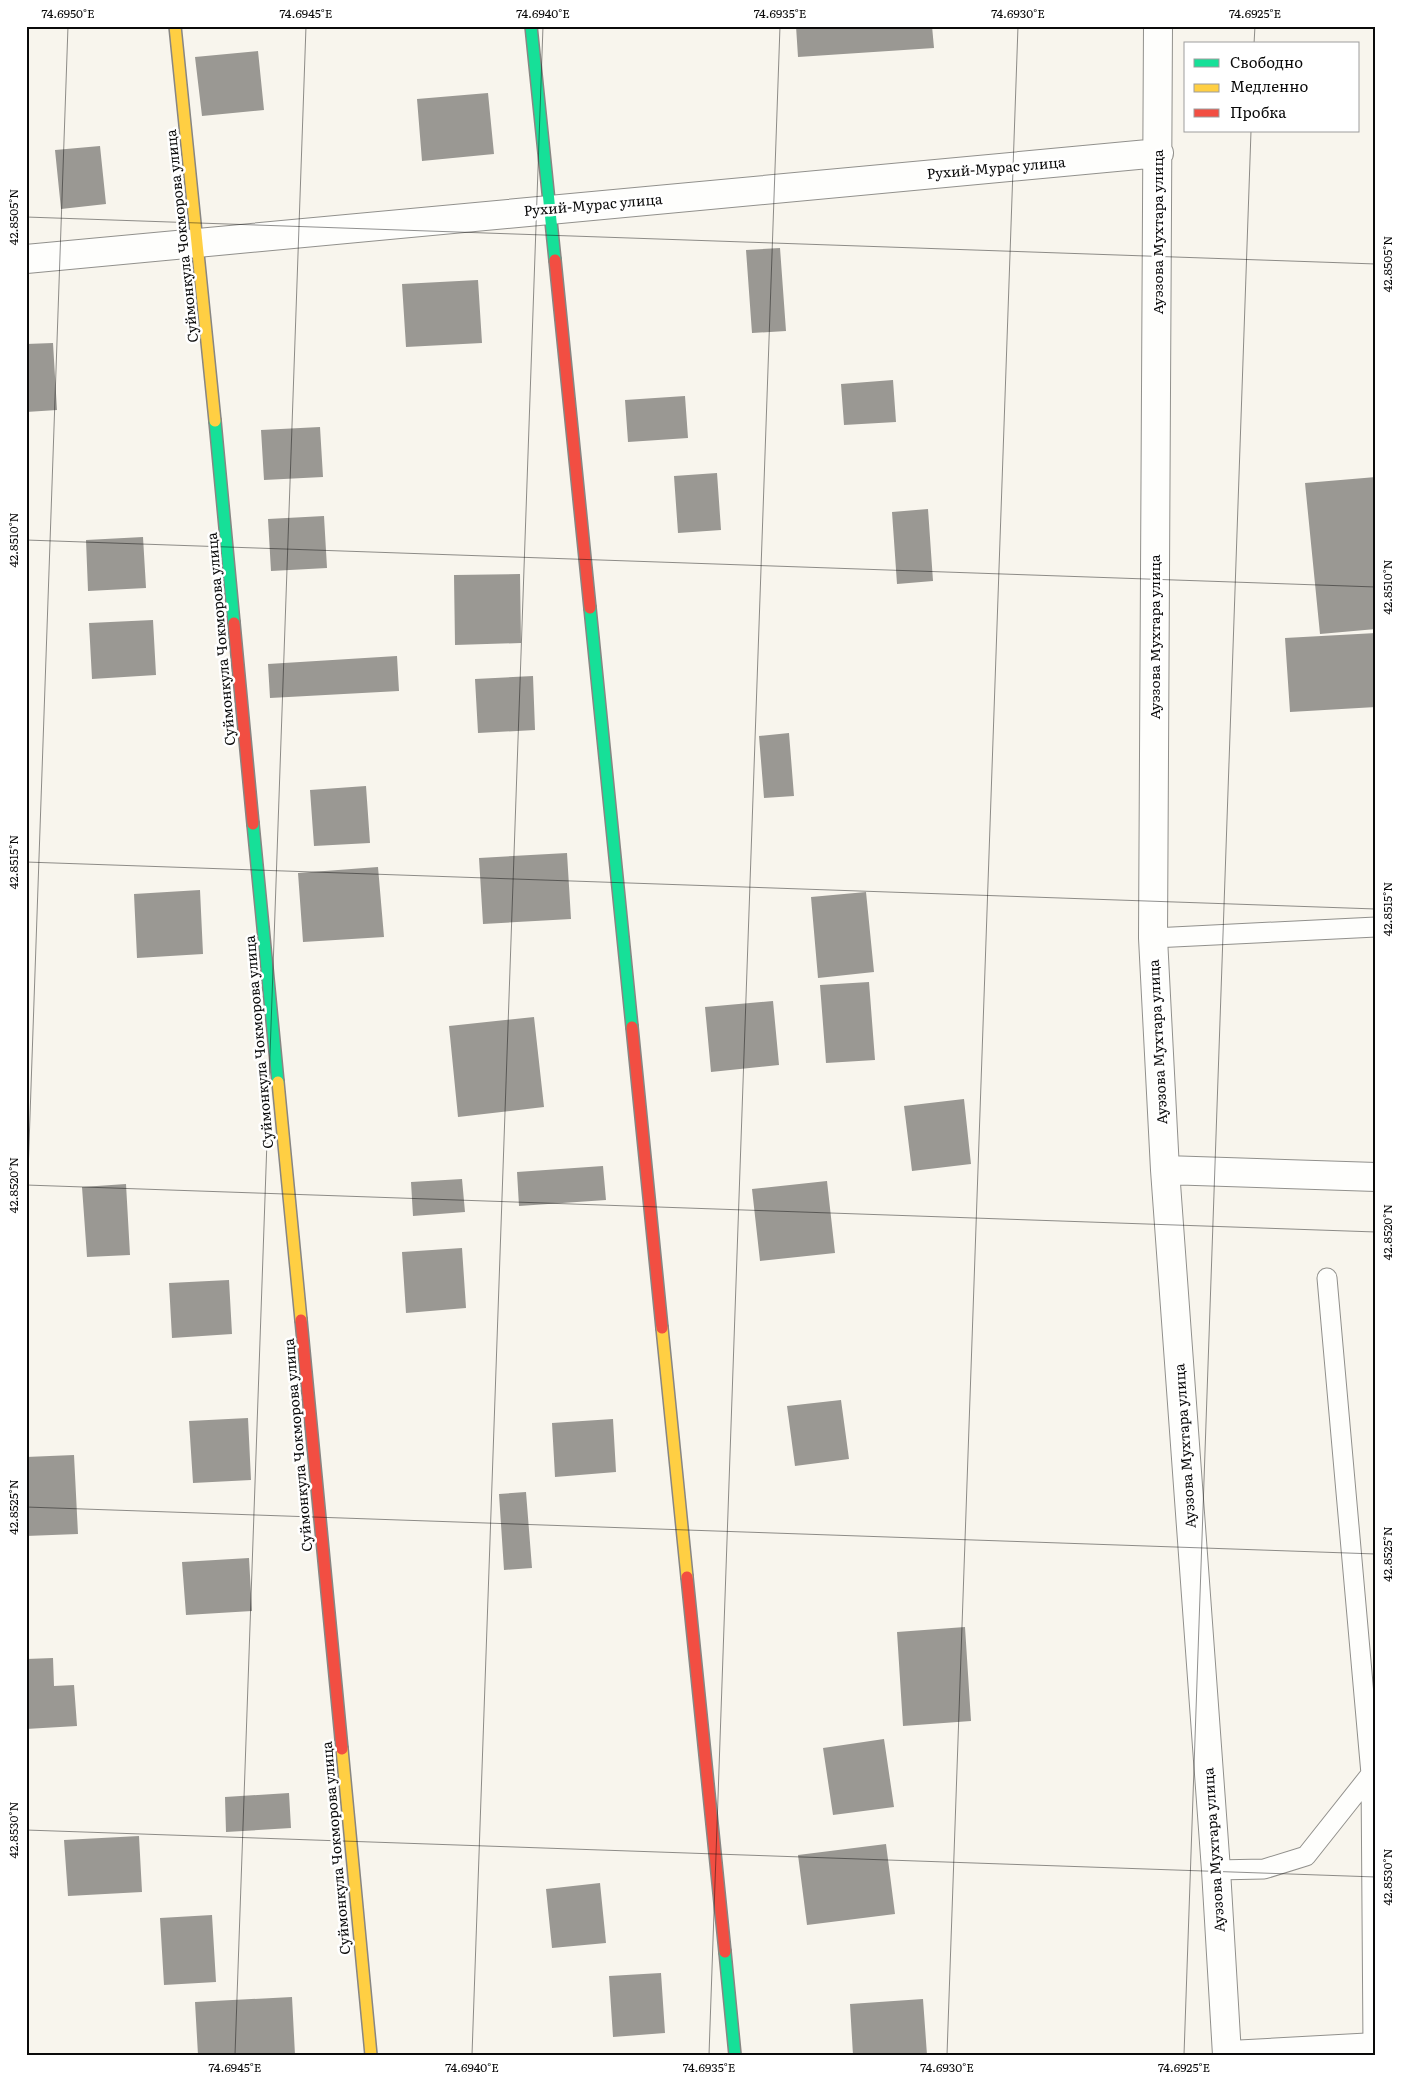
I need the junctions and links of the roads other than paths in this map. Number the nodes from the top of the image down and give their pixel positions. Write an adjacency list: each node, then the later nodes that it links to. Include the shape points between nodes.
1 (175, 26): 6 (street, Суймонкула Чокморова улица)
2 (531, 26): 5 (street)
3 (1158, 26): 4 (street, Ауэзова Мухтара улица)
4 (1159, 153): 5 (street, Рухий-Мурас улица); 9 (street, Ауэзова Мухтара улица)
5 (548, 210): 6 (street, Рухий-Мурас улица); 17 (street)
6 (198, 243): 7 (street, Рухий-Мурас улица); 16 (street, Суймонкула Чокморова улица)
7 (26, 259)
8 (1376, 927): 9 (lane)
9 (1153, 938): 10 (street, Ауэзова Мухтара улица)
10 (1165, 1170): 11 (street); 14 (street, Ауэзова Мухтара улица)
11 (1376, 1177)
12 (1326, 1278): 13 (lane)
13 (1371, 1774): 14 (lane, via 1306,1856 1264,1868); 15 (lane)
14 (1216, 1870): 18 (street, Ауэзова Мухтара улица)
15 (1374, 2046): 18 (street)
16 (371, 2055)
17 (735, 2055)
18 (1228, 2055)

